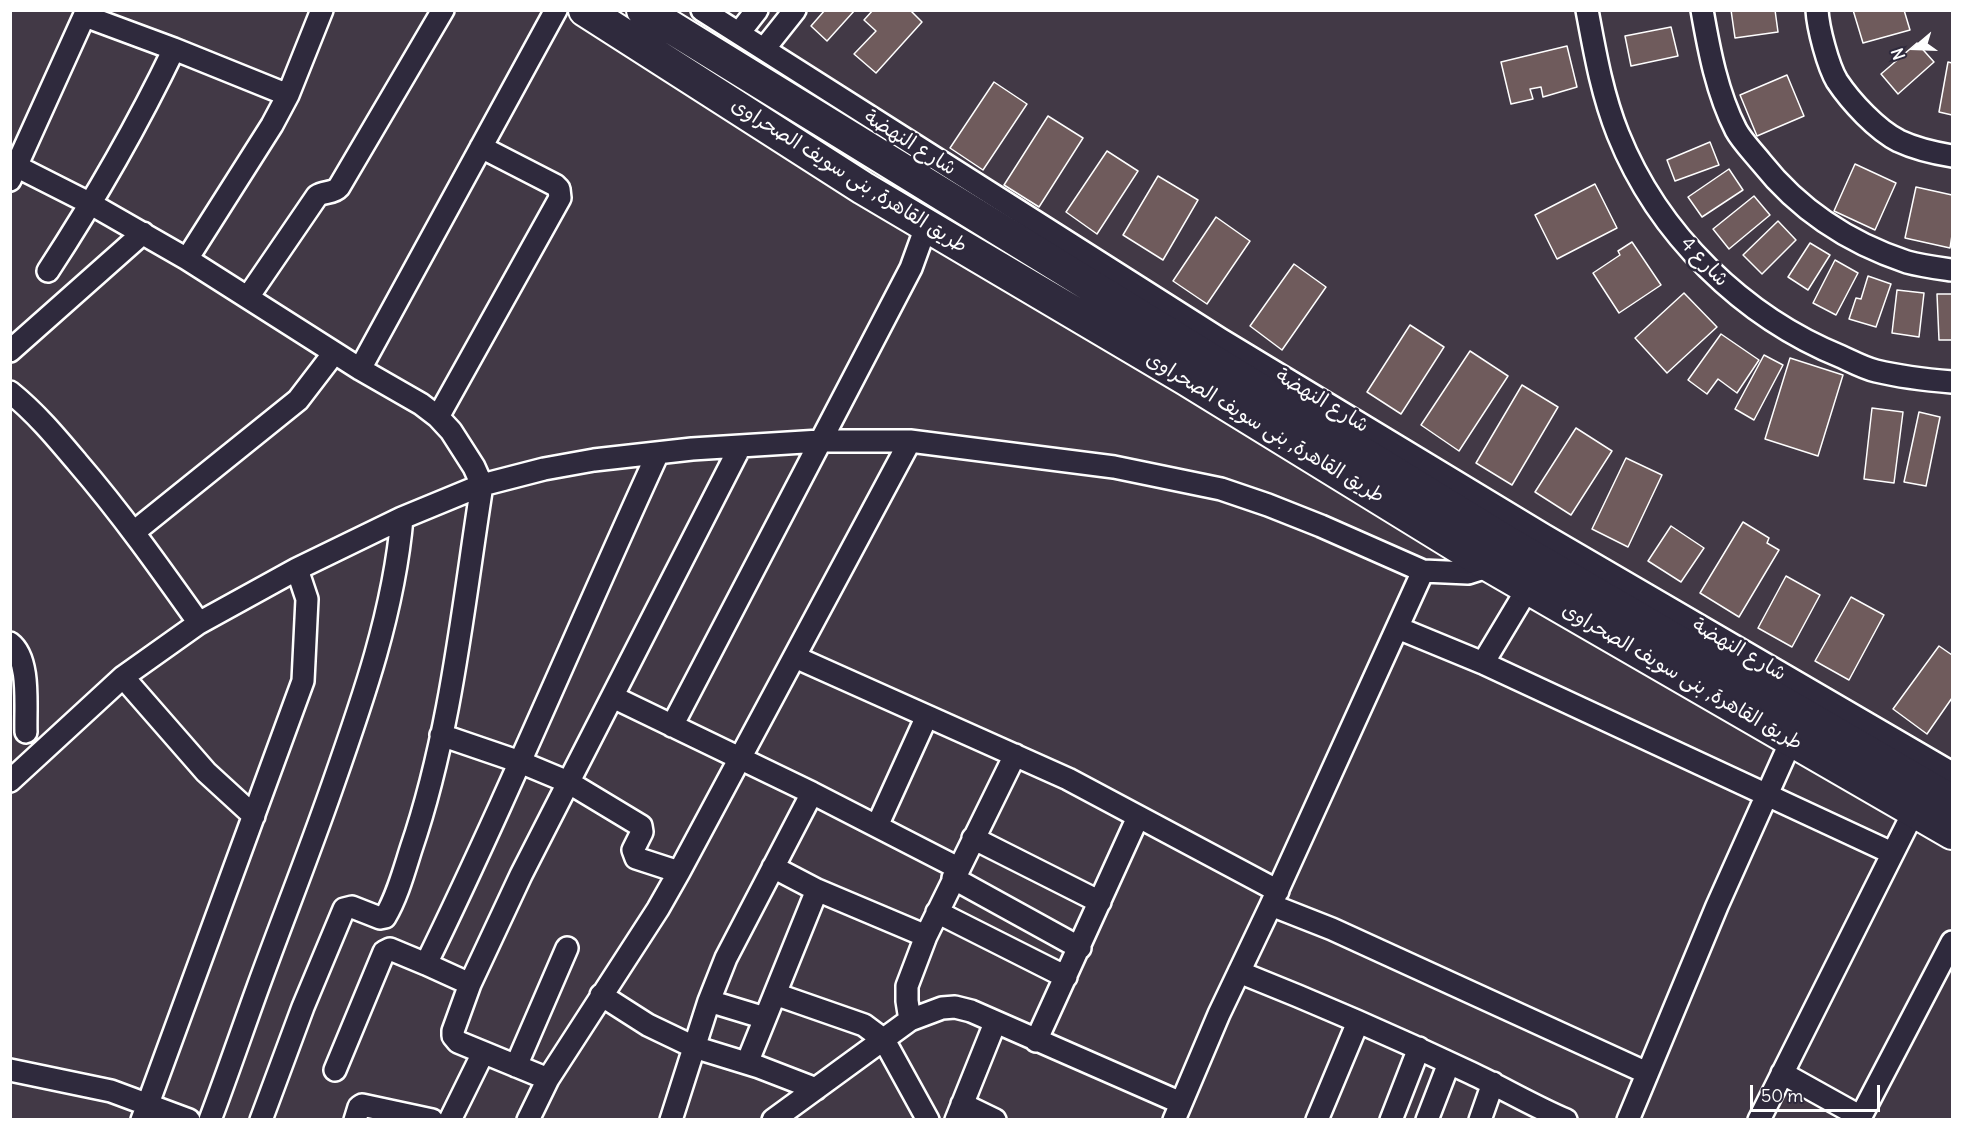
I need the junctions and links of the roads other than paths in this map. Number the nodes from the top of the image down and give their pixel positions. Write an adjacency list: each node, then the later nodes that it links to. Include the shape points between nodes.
1 (322, 10): 16 (street)
2 (443, 10): 28 (street, via 339,187 317,196)
3 (556, 10): 17 (street)
4 (585, 10): 21 (main road, طريق القاهرة, بنى سويف الصحراوى)
5 (643, 10): 18 (main road, طريق القاهرة, بنى سويف الصحراوى)
6 (702, 10): 13 (street, شارع النهضة)
7 (757, 10): 13 (street)
8 (795, 10): 15 (street)
9 (1587, 10): 32 (street, شارع 4, via 1599,78 1618,135 1645,188 1679,237 1720,281 1767,318 1819,348 1874,370 1919,380)
10 (1702, 10): 26 (street, via 1717,78 1737,131 1777,182 1812,214 1856,241 1909,262)
11 (1817, 10): 19 (street, via 1818,26 1836,80 1869,120 1898,141)
12 (86, 14): 14 (street); 20 (street)
13 (739, 33): 15 (street, شارع النهضة)
14 (174, 49): 16 (street); 22 (street, via 141,117)
15 (764, 49): 18 (street, شارع النهضة)
16 (288, 94): 25 (street, via 255,155)
17 (481, 147): 31 (street); 34 (street, via 555,185 560,198)
18 (890, 147): 21 (main road); 62 (street, شارع النهضة, via 1220,339 1544,536); 67 (main road, طريق القاهرة, بنى سويف الصحراوى, via 1508,542)
19 (1953, 156)
20 (13, 170): 22 (street)
21 (863, 188): 23 (main road, طريق القاهرة, بنى سويف الصحراوى)
22 (91, 204): 24 (street); 27 (street)
23 (927, 224): 35 (street, via 911,268); 42 (main road, طريق القاهرة, بنى سويف الصحراوى)
24 (143, 234): 25 (street); 29 (street)
25 (188, 259): 28 (street)
26 (1953, 270)
27 (48, 271)
28 (248, 297): 30 (street)
29 (10, 351)
30 (334, 353): 31 (street); 41 (street, via 298,400)
31 (360, 369): 34 (street)
32 (1953, 382)
33 (10, 392): 41 (street, via 52,432)
34 (438, 417): 39 (street, via 464,449)
35 (820, 441): 36 (street); 37 (street); 54 (street)
36 (910, 441): 44 (street, via 1114,467 1221,489 1322,526); 49 (street)
37 (740, 447): 38 (street); 52 (street)
38 (658, 453): 39 (street, via 574,464); 61 (street)
39 (482, 485): 40 (street); 56 (street)
40 (402, 518): 43 (street); 118 (street, via 392,590 367,682 308,857)
41 (134, 532): 46 (street)
42 (1490, 566): 44 (street, via 1468,573); 45 (main road, طريق القاهرة, بنى سويف الصحراوى)
43 (297, 569): 46 (street); 69 (street, via 307,599 303,681)
44 (1423, 571): 47 (street)
45 (1528, 588): 50 (street); 57 (main road, طريق القاهرة, بنى سويف الصحراوى)
46 (199, 623): 51 (street)
47 (1398, 628): 50 (street); 79 (street)
48 (10, 643): 55 (street, via 21,655 24,670)
49 (795, 657): 53 (street); 60 (street)
50 (1482, 663): 66 (street)
51 (123, 677): 58 (street); 69 (street, via 206,772)
52 (614, 697): 54 (street); 64 (street)
53 (927, 716): 59 (street); 71 (street)
54 (672, 726): 60 (street)
55 (18, 728): 58 (street)
56 (441, 735): 61 (street); 119 (street, via 419,827 387,915 380,918 352,907 344,909)
57 (1791, 741): 66 (street); 68 (main road, طريق القاهرة, بنى سويف الصحراوى)
58 (51, 742): 63 (street)
59 (1015, 754): 70 (street); 73 (street)
60 (740, 760): 65 (street); 76 (street)
61 (520, 762): 64 (street); 86 (street)
62 (1953, 773)
63 (10, 781)
64 (568, 782): 76 (street, via 641,826 633,850 636,858); 89 (street)
65 (812, 793): 71 (street); 75 (street)
66 (1767, 794): 74 (street); 107 (street)
67 (1953, 801)
68 (1914, 811): 72 (main road, طريق القاهرة, بنى سويف الصحراوى); 74 (street)
69 (254, 816): 113 (street)
70 (1138, 817): 79 (street); 80 (street)
71 (877, 826): 77 (street)
72 (1953, 833)
73 (973, 838): 77 (street); 80 (street)
74 (1892, 853): 108 (street)
75 (773, 867): 78 (street); 92 (street, via 742,924)
76 (679, 872): 91 (street)
77 (956, 873): 81 (street); 85 (street)
78 (817, 890): 82 (street); 90 (street)
79 (1274, 898): 87 (street); 107 (street)
80 (1100, 902): 85 (street)
81 (937, 912): 82 (street); 88 (street)
82 (926, 936): 94 (street, via 907,986)
83 (1953, 942): 116 (street)
84 (567, 948): 104 (street)
85 (1080, 948): 88 (street)
86 (426, 964): 89 (street); 106 (street, via 390,949 384,952)
87 (1239, 972): 95 (street); 112 (street)
88 (1066, 977): 98 (street)
89 (470, 984): 101 (street, via 453,1036)
90 (775, 994): 93 (street); 97 (street, via 864,1025)
91 (601, 995): 99 (street, via 648,1025); 109 (street)
92 (709, 1001): 93 (street); 99 (street)
93 (765, 1018): 102 (street)
94 (910, 1020): 96 (street, via 956,1007); 97 (street)
95 (1358, 1022): 100 (street); 128 (street)
96 (995, 1023): 98 (street); 114 (street)
97 (884, 1040): 111 (street); 126 (street)
98 (1036, 1041): 112 (street)
99 (694, 1047): 102 (street); 124 (street)
100 (1419, 1048): 103 (street); 129 (street)
101 (483, 1053): 104 (street); 122 (street)
102 (747, 1063): 111 (street)
103 (1449, 1063): 110 (street); 130 (street)
104 (516, 1066): 109 (street)
105 (10, 1070): 113 (street, via 111,1091)
106 (335, 1070)
107 (1647, 1073): 133 (street)
108 (1782, 1073): 116 (street); 134 (street)
109 (548, 1079): 123 (street)
110 (1493, 1083): 131 (street); 132 (street)
111 (816, 1089): 125 (street)
112 (1178, 1111)
113 (145, 1112): 117 (street)
114 (959, 1112): 127 (street)
115 (404, 1116): 120 (street, via 362,1105); 121 (street)
116 (1860, 1118)
117 (189, 1119)
118 (210, 1119)
119 (261, 1119)
120 (354, 1119)
121 (432, 1119)
122 (450, 1119)
123 (528, 1119)
124 (671, 1119)
125 (774, 1119)
126 (928, 1119)
127 (995, 1119)
128 (1317, 1119)
129 (1391, 1119)
130 (1427, 1119)
131 (1480, 1119)
132 (1566, 1119)
133 (1628, 1119)
134 (1759, 1119)

